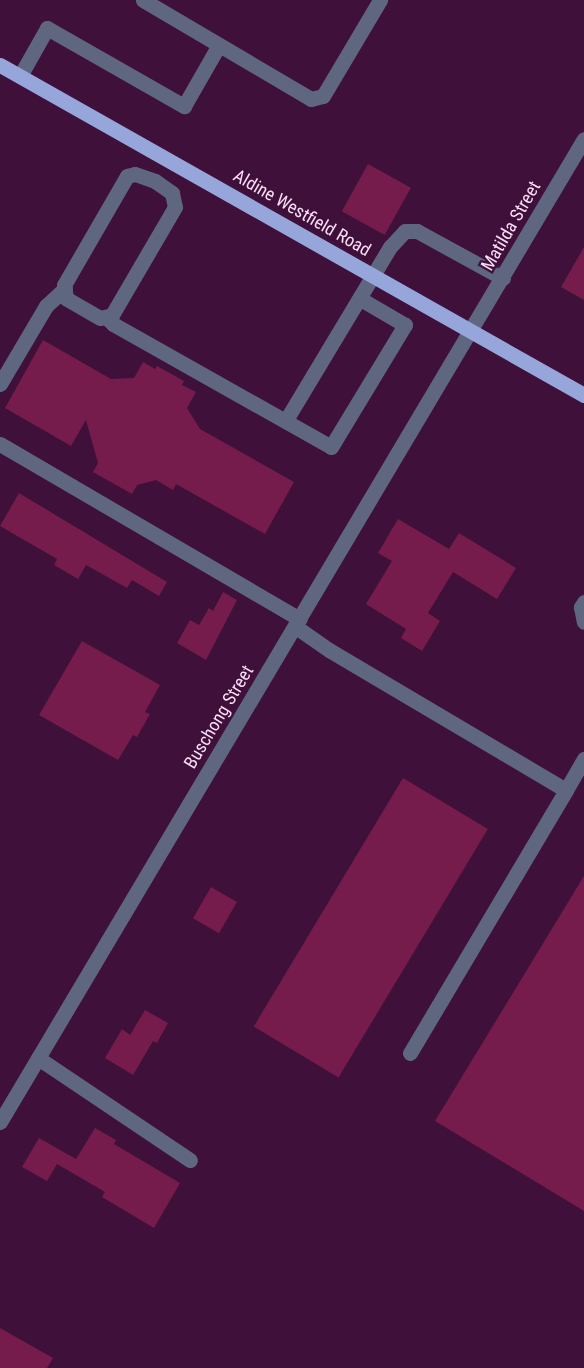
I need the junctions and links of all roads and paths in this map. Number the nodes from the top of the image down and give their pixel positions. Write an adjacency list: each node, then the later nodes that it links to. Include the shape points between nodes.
1 (143, 0): 3 (street)
2 (380, 0): 3 (street, via 323,96 311,99)
3 (219, 45): 5 (street, via 184,106 47,28)
4 (0, 64): 5 (main road, Aldine Westfield Road)
5 (20, 76): 7 (main road, Aldine Westfield Road)
6 (584, 139): 10 (street, Matilda Street)
7 (166, 159): 8 (street); 9 (main road, Aldine Westfield Road)
8 (155, 182): 11 (street, via 135,174 127,177); 13 (street, via 172,192 175,207 112,315)
9 (373, 276): 10 (street, via 398,237 405,231 417,231); 12 (street); 14 (main road, Aldine Westfield Road)
10 (503, 278): 14 (street, Matilda Street)
11 (65, 288): 13 (street, via 66,298 100,318); 15 (street, via 46,306)
12 (359, 298): 17 (street); 17 (street, via 405,325 331,447)
13 (106, 317): 17 (street)
14 (472, 332): 16 (main road, Aldine Westfield Road); 21 (street, Buschong Street)
15 (0, 384)
16 (584, 395)
17 (286, 420)
18 (0, 444): 21 (street)
19 (584, 602): 20 (street)
20 (584, 621)
21 (298, 623): 23 (street, via 329,650); 25 (street, Buschong Street)
22 (584, 759): 23 (street)
23 (566, 790): 24 (street)
24 (410, 1053)
25 (38, 1058): 26 (street, Buschong Street); 27 (street)
26 (0, 1122)
27 (190, 1160)

